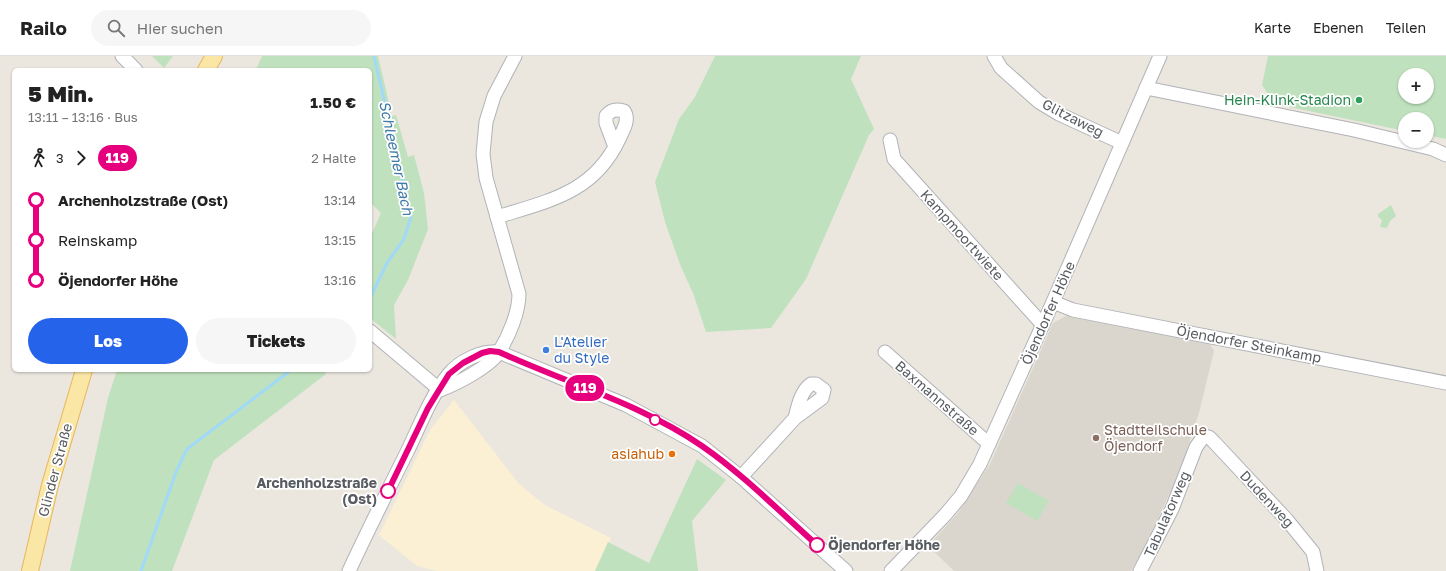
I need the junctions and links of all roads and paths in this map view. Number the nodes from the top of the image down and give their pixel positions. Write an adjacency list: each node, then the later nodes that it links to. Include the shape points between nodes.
1 (122, 56): 6 (street)
2 (214, 56): 7 (main road)
3 (515, 56): 13 (street, via 494,96 484,138 486,178)
4 (994, 56): 10 (street, Glitzaweg, via 1001,68 1039,102)
5 (1160, 56): 8 (street, Öjendorfer Höhe)
6 (134, 68)
7 (207, 68)
8 (1146, 88): 10 (street, Öjendorfer Höhe); 12 (street, via 1354,130)
9 (890, 140): 15 (street, Kampmoortwiete, via 894,159)
10 (1122, 143): 14 (street, Öjendorfer Höhe)
11 (615, 147): 13 (street, via 594,176 580,187 560,197)
12 (1446, 154)
13 (497, 217): 17 (street, via 519,294 519,308)
14 (1053, 302): 15 (street, Öjendorfer Höhe); 20 (street, Öjendorfer Steinkamp, via 1073,310)
15 (1043, 325): 24 (street, Öjendorfer Höhe)
16 (372, 333): 21 (street)
17 (499, 352): 21 (street, via 490,351 463,363 449,374); 25 (street, via 638,411 702,446)
18 (885, 352): 24 (street, Baxmannstraße)
19 (83, 372): 26 (main road, Glinder Straße, via 50,485)
20 (1446, 383)
21 (440, 390): 27 (street, via 424,417)
22 (795, 418): 25 (street)
23 (1204, 436): 30 (street, Tabulatorweg, via 1196,447 1172,509); 31 (street, Dudenweg, via 1214,442 1287,520 1313,552)
24 (989, 444): 29 (street, Öjendorfer Höhe, via 961,496)
25 (741, 477): 28 (street)
26 (30, 571)
27 (349, 571)
28 (846, 571)
29 (891, 571)
30 (1140, 571)
31 (1317, 571)

